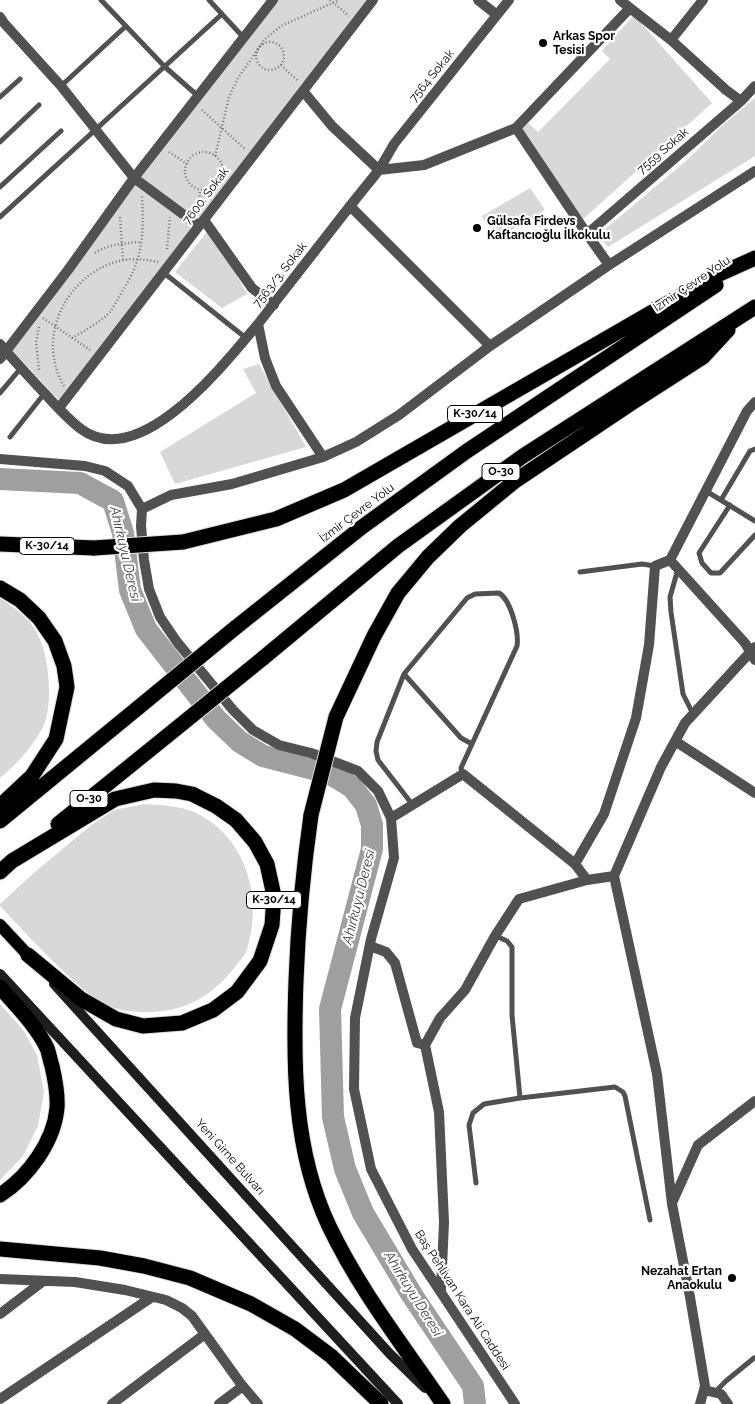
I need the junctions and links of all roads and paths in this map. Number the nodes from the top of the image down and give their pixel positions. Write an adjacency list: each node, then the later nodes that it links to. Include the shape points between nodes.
1 (101, 0): 17 (lane)
2 (209, 0): 13 (lane)
3 (273, 0): 18 (street)
4 (330, 0): 11 (path)
5 (339, 0): 11 (path)
6 (373, 0): 26 (street, 7600. Sokak)
7 (478, 0): 14 (street)
8 (509, 0): 14 (street, 7564 Sokak)
9 (620, 0): 12 (street)
10 (704, 0): 19 (street)
11 (334, 4): 16 (path); 20 (path, via 281,26 265,38)
12 (630, 8): 19 (street); 31 (street)
13 (222, 14): 18 (lane); 22 (lane)
14 (497, 16): 40 (street, 7564 Sokak, via 394,144)
15 (0, 17): 24 (street)
16 (352, 18)
17 (126, 26): 22 (lane); 24 (lane)
18 (244, 38): 29 (street)
19 (671, 40): 28 (street)
20 (260, 47): 21 (path, via 272,42 280,47 284,56); 21 (path, via 256,59 261,67 269,70); 33 (path, via 232,91)
21 (281, 65): 26 (path)
22 (165, 66): 29 (lane); 32 (lane)
23 (20, 79): 27 (lane)
24 (61, 86): 32 (street)
25 (755, 86): 28 (street, 7559 Sokak)
26 (302, 88): 40 (street, via 332,126); 49 (street, 7600. Sokak)
27 (0, 97)
28 (741, 101): 50 (street, 7559 Sokak)
29 (198, 102): 33 (path); 42 (street)
30 (39, 105): 35 (lane)
31 (516, 128): 40 (street, via 424,165); 50 (street)
32 (96, 129): 42 (street); 47 (lane)
33 (221, 129): 37 (path); 38 (path)
34 (62, 131): 43 (lane)
35 (0, 142)
36 (166, 149): 39 (path)
37 (249, 152)
38 (215, 156): 39 (path, via 199,153); 39 (path, via 222,166 221,179 207,190 190,184 185,175)
39 (187, 164)
40 (379, 170): 45 (street, 7563/3. Sokak)
41 (755, 171): 58 (street)
42 (134, 178): 49 (street); 67 (street, via 68,270)
43 (0, 187)
44 (142, 195): 51 (path)
45 (350, 206): 60 (street, 7563/3. Sokak); 66 (street)
46 (168, 210): 54 (path)
47 (0, 217)
48 (114, 220): 52 (path, via 120,213)
49 (201, 223): 59 (street, 7600. Sokak); 60 (street, via 252,288)
50 (587, 234): 58 (street)
51 (142, 242): 52 (path); 55 (path)
52 (122, 243): 53 (path); 57 (path)
53 (94, 253)
54 (166, 255)
55 (139, 259): 57 (path); 59 (path); 64 (path, via 110,312)
56 (755, 259): 88 (highway, K-30/14, bridge, via 704,282 344,490 276,519 184,542 94,548); 104 (highway, İzmir Çevre Yolu, bridge, via 467,451 362,527)
57 (123, 260): 63 (path, via 98,270 83,281 60,312)
58 (609, 264): 66 (street)
59 (164, 268): 65 (lane); 68 (street, 7600. Sokak)
60 (274, 305): 62 (street, 7563/3. Sokak)
61 (750, 310): 105 (highway, O-30, bridge, via 515,461 398,546); 140 (highway, K-30/14, bridge, via 702,357 515,481 428,557 398,593 378,627 336,717 311,816 303,873 294,1023 295,1088 304,1146 328,1224 353,1272)
62 (258, 324): 65 (street); 80 (street, 7563/3. Sokak, via 265,358 276,386)
63 (55, 326): 64 (path); 69 (path, via 39,314 36,342 39,370); 71 (path, via 54,354 60,379)
64 (72, 338): 68 (path)
65 (246, 338): 75 (street, via 188,399 144,432 112,439 97,437 81,430)
66 (490, 346): 80 (street, via 399,416)
67 (2, 351): 70 (street)
68 (99, 357): 75 (street, 7600. Sokak)
69 (34, 364)
70 (21, 368): 72 (lane); 73 (street)
71 (67, 391)
72 (0, 393)
73 (45, 393): 75 (street); 78 (lane)
74 (755, 402): 76 (street)
75 (58, 408)
76 (747, 411): 77 (street); 82 (street)
77 (755, 420)
78 (10, 437)
79 (755, 449): 83 (lane, via 750,451)
80 (323, 457): 85 (street, via 232,484 171,495)
81 (0, 459): 85 (street, via 105,470 128,486)
82 (706, 491): 83 (lane); 89 (street)
83 (721, 500): 84 (lane)
84 (730, 505): 86 (lane); 87 (lane, via 699,553 702,563 712,572 720,572)
85 (142, 509): 103 (street, Baş Pehlivan Kara Ali Caddesi, via 149,589 160,618 177,642 253,730 279,745 311,753 358,772 378,791)
86 (755, 521)
87 (755, 535)
88 (0, 544)
89 (670, 560): 90 (street); 91 (street)
90 (655, 566): 92 (lane, via 642,564); 106 (street, via 649,645 636,718 604,814)
91 (678, 568): 94 (street); 96 (lane, via 670,597 671,612 683,694)
92 (580, 572)
93 (0, 588): 102 (highway, via 26,606 50,633 64,666 67,688 56,739 32,776)
94 (754, 653): 96 (street)
95 (404, 674): 98 (lane, via 461,738); 98 (lane, via 467,598 475,594 496,593 505,597 518,633 517,646); 101 (lane, via 376,751 378,760)
96 (693, 714): 97 (street)
97 (675, 741): 100 (street); 108 (street)
98 (472, 744): 99 (lane, via 461,768)
99 (463, 774): 101 (street); 106 (street)
100 (755, 793)
101 (412, 804): 103 (street)
102 (0, 806)
103 (391, 818): 112 (street, Baş Pehlivan Kara Ali Caddesi, via 394,858)
104 (0, 821)
105 (12, 862): 107 (highway); 113 (highway, K-30/14, via 115,799 154,790 176,791 192,794 236,820 255,842 267,864 274,896 272,925 260,962 236,992 213,1010 182,1023 143,1026 116,1019 81,999)
106 (575, 864): 109 (street)
107 (0, 872)
108 (614, 876): 109 (street); 121 (street, via 657,1074)
109 (587, 880): 111 (street, via 519,899)
110 (0, 925): 113 (main road, Yeni Girne Bulvarı)
111 (495, 936): 116 (street, via 465,990 440,1018); 117 (lane, via 512,946 512,1015)
112 (370, 946): 116 (street, via 386,952 395,963 417,1043); 126 (street, Baş Pehlivan Kara Ali Caddesi, via 355,1018 354,1089 371,1169 412,1249)
113 (28, 955): 140 (main road, Yeni Girne Bulvarı, via 390,1354)
114 (0, 974): 139 (main road)
115 (0, 988): 120 (highway, via 30,1022 47,1048 55,1080 57,1108 49,1138 36,1162 13,1187)
116 (425, 1045): 126 (street, via 439,1112 444,1222)
117 (520, 1098): 119 (lane, via 484,1104 471,1116 468,1125); 122 (lane, via 611,1087 623,1092)
118 (755, 1101): 121 (street, via 698,1144)
119 (476, 1183)
120 (0, 1195)
121 (672, 1204): 132 (street, via 706,1386)
122 (650, 1220)
123 (0, 1249): 138 (highway, via 100,1258 190,1278 251,1304 295,1329 331,1356)
124 (0, 1279): 125 (street)
125 (42, 1282): 127 (street, via 75,1282); 128 (street)
126 (441, 1290): 141 (street, Baş Pehlivan Kara Ali Caddesi)
127 (152, 1297): 129 (street, via 182,1308); 134 (street)
128 (0, 1314)
129 (205, 1334): 131 (street); 135 (street)
130 (754, 1358): 133 (lane)
131 (243, 1386): 136 (street); 137 (street)
132 (704, 1390): 133 (street); 142 (street)
133 (715, 1393): 143 (street, via 721,1394)
134 (0, 1399)
135 (112, 1404)
136 (220, 1404)
137 (258, 1404)
138 (382, 1404)
139 (398, 1404)
140 (443, 1404)
141 (515, 1404)
142 (700, 1404)
143 (728, 1404)

